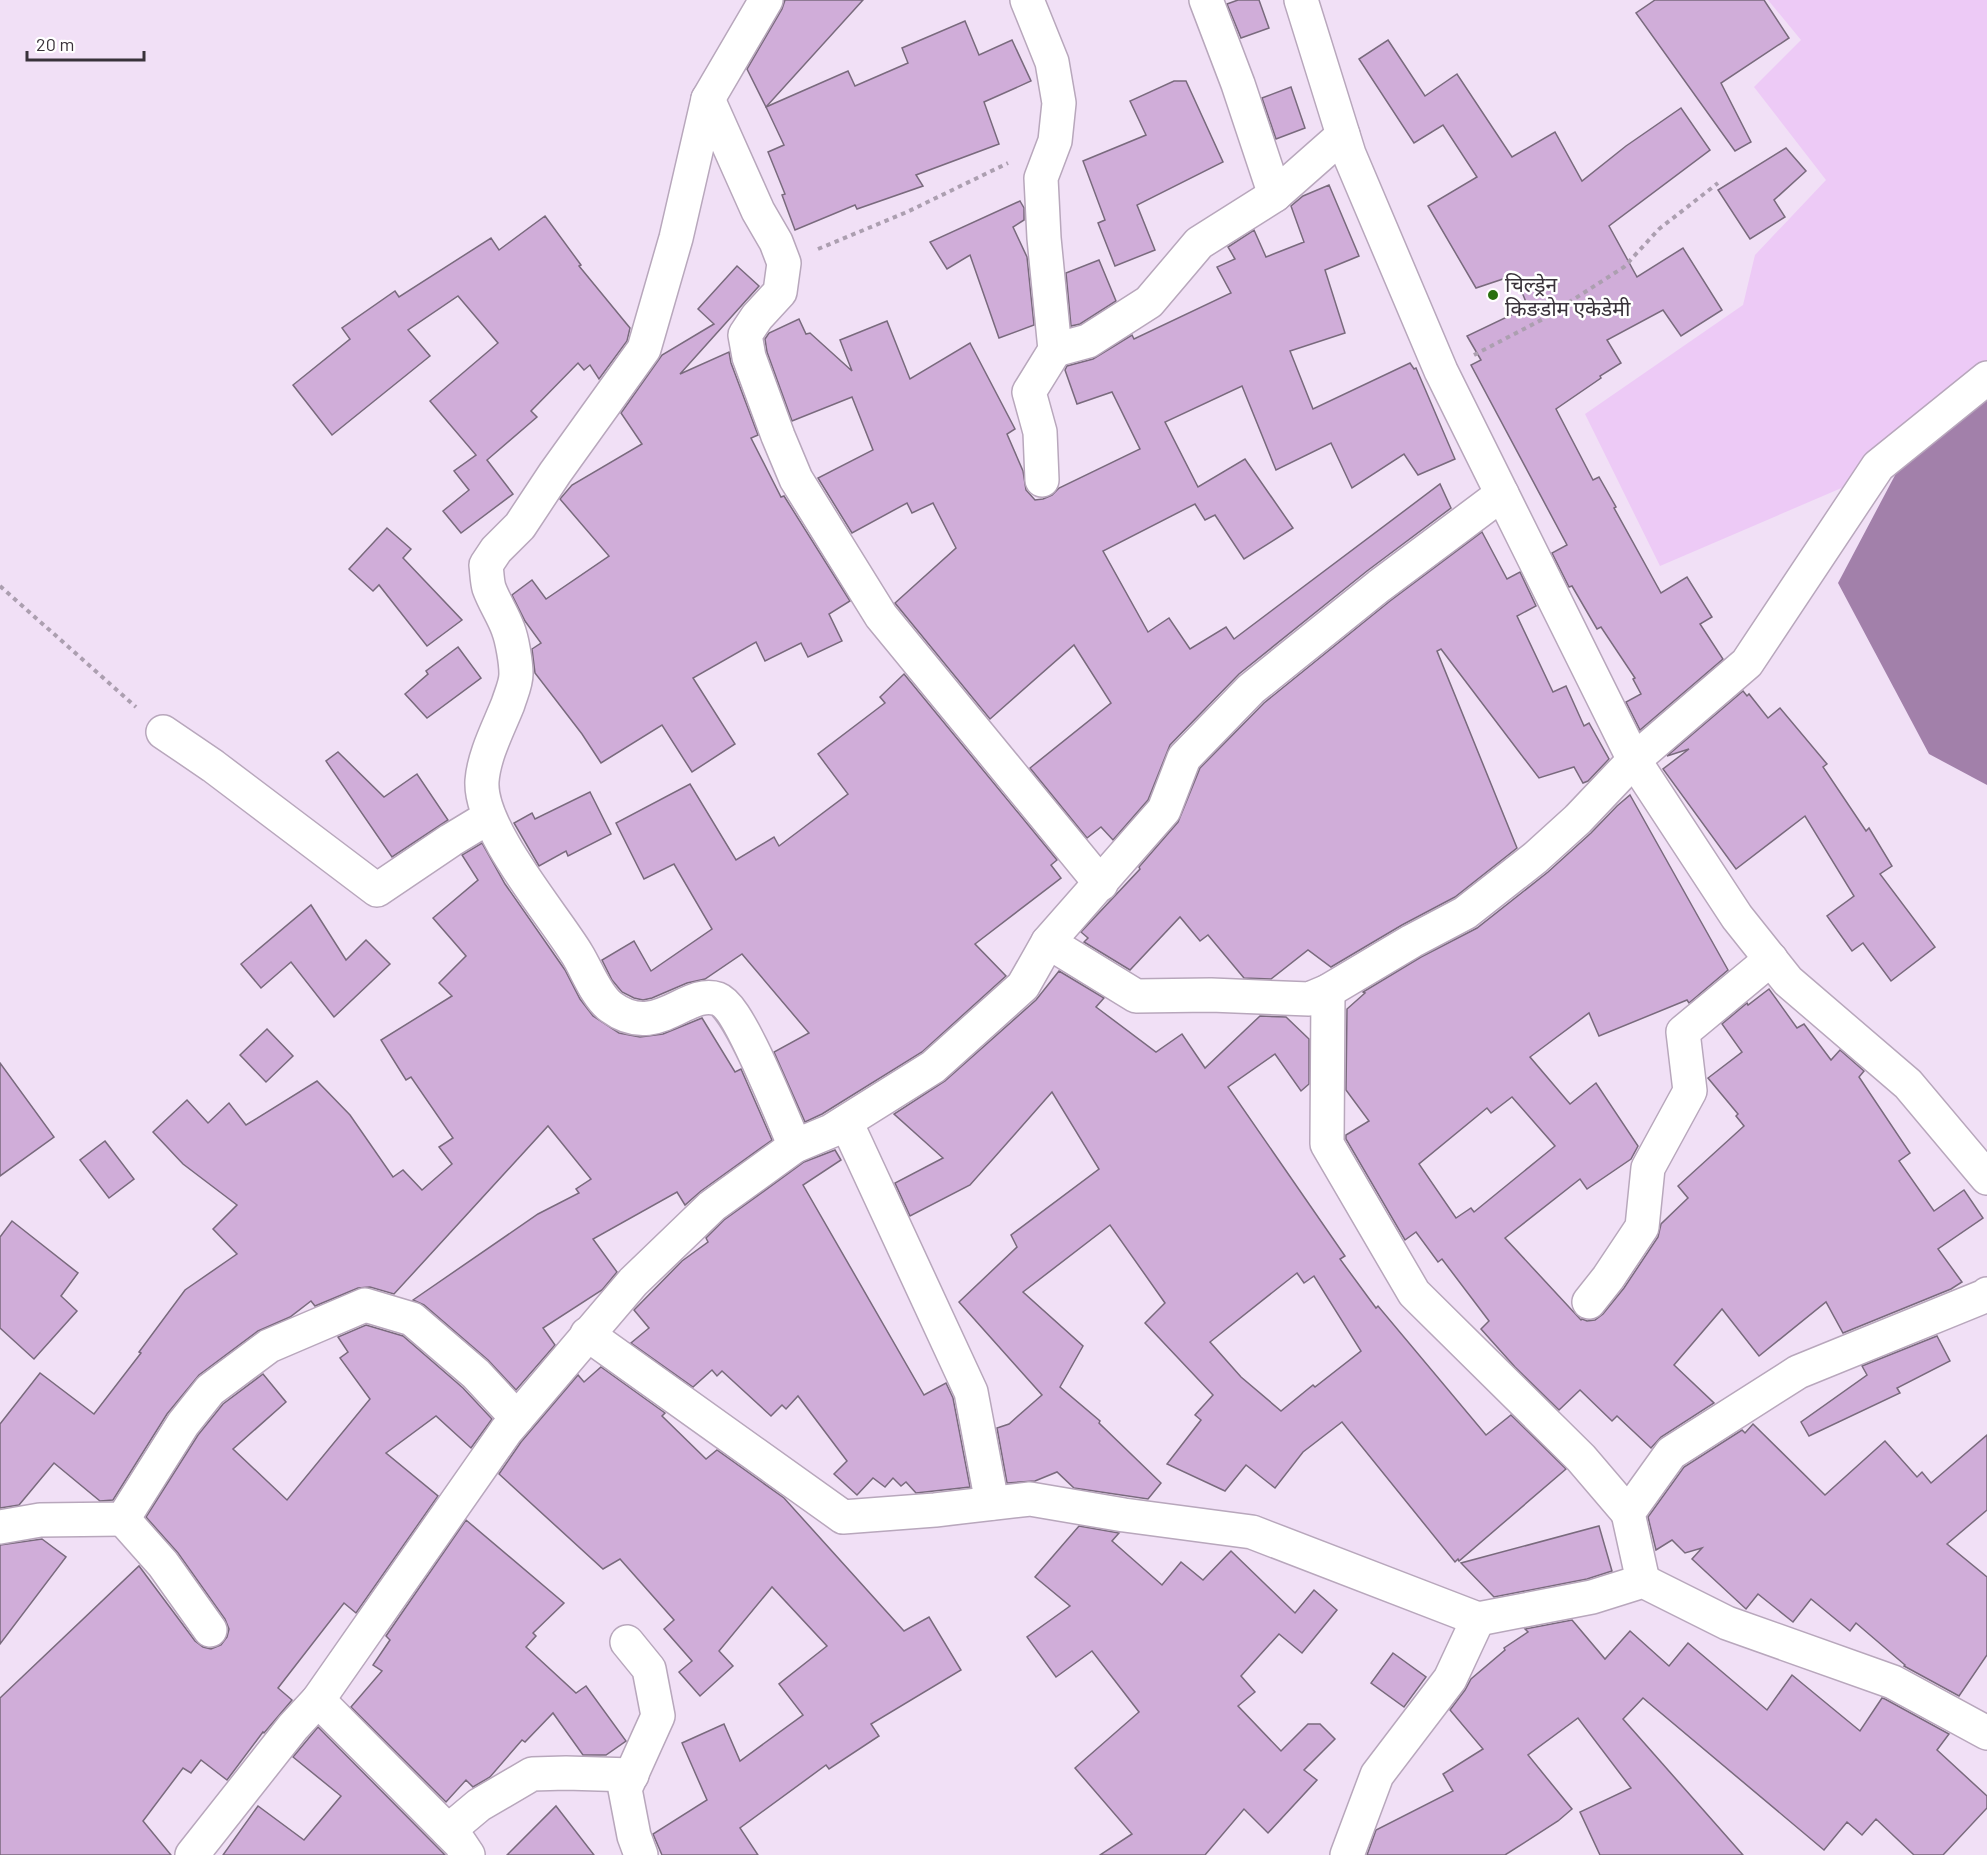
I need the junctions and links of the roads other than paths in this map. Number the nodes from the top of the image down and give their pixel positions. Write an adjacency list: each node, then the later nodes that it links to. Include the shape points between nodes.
1 (766, 0): 5 (street)
2 (1027, 0): 8 (street, via 1052,62 1059,103 1055,141 1041,178)
3 (1206, 0): 7 (street)
4 (1301, 0): 6 (street)
5 (708, 99): 14 (street, via 676,238 644,349 520,526 486,566 489,587 509,630 516,673 482,783); 15 (street, via 784,263 780,292 746,335 753,366 796,479 880,616)
6 (1343, 135): 7 (street); 11 (street, via 1441,371)
7 (1275, 195): 8 (street, via 1198,243 1149,302 1088,341)
8 (1055, 350): 10 (street, via 1029,392 1040,432)
9 (1987, 378): 13 (street, via 1878,466 1747,663)
10 (1042, 480)
11 (1502, 494): 13 (street); 15 (street, via 1251,689 1184,758 1164,810)
12 (163, 732): 14 (street, via 377,890)
13 (1634, 760): 17 (street, via 1737,917); 18 (street, via 1535,858 1465,913)
14 (489, 817): 20 (street, via 610,1006 623,1014 655,1018 706,998 725,1004 742,1028)
15 (1101, 884): 16 (street)
16 (1048, 942): 18 (street, via 1136,996 1309,999); 19 (street, via 1023,986 933,1067)
17 (1771, 959): 21 (street, via 1788,981 1908,1084); 23 (street, via 1683,1032 1690,1091 1648,1168 1642,1227)
18 (1328, 991): 27 (street, via 1328,1144 1333,1154 1414,1293 1581,1458)
19 (846, 1122): 20 (street); 26 (street, via 971,1392)
20 (795, 1146): 24 (street, via 712,1206 633,1282)
21 (1987, 1178)
22 (1987, 1294): 27 (street, via 1798,1372 1671,1453)
23 (1589, 1302)
24 (587, 1334): 25 (street); 26 (street, via 843,1517)
25 (517, 1418): 28 (street, via 476,1374 412,1319 365,1305 269,1346 210,1390 183,1424); 34 (street)
26 (992, 1503): 31 (street, via 1030,1499 1252,1533)
27 (1628, 1512): 30 (street)
28 (123, 1520): 29 (street, via 40,1520); 32 (street, via 163,1564)
29 (0, 1527)
30 (1643, 1581): 31 (street, via 1592,1597); 35 (street, via 1727,1623 1893,1682)
31 (1478, 1619): 40 (street, via 1450,1678 1377,1775)
32 (210, 1630)
33 (627, 1642): 36 (street, via 649,1669 658,1716)
34 (318, 1700): 37 (street); 38 (street)
35 (1987, 1732)
36 (632, 1775): 37 (street, via 532,1774 479,1805); 39 (street, via 625,1789)
37 (458, 1843)
38 (192, 1855)
39 (641, 1855)
40 (1347, 1855)

